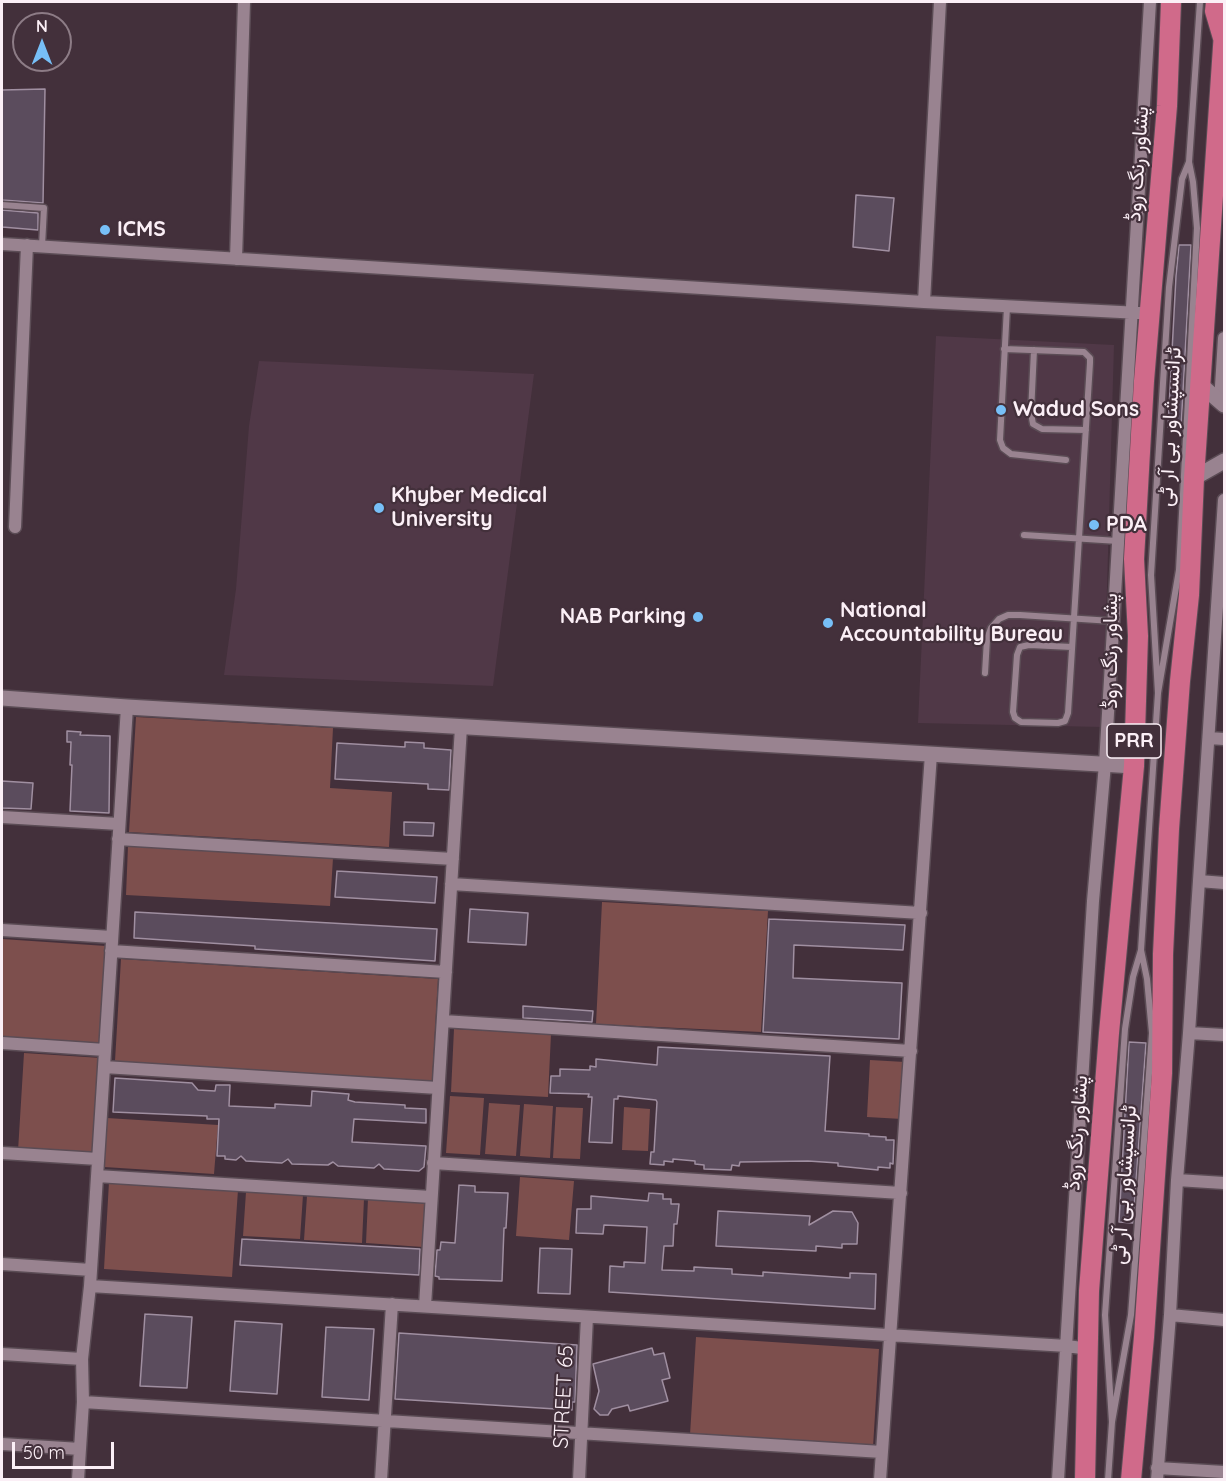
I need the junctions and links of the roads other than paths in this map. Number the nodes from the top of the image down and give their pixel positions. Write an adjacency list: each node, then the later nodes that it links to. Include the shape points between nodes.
1 (244, 2): 15 (street)
2 (940, 2): 16 (street)
3 (1150, 2): 18 (street)
4 (1171, 2): 9 (highway, پشاور رنگ روڈ / PRR)
5 (1182, 2): 9 (highway)
6 (1200, 2): 10 (lane, ٹرانسپشاور بی آر ٹی)
7 (1215, 2): 8 (highway)
8 (1224, 35): 22 (highway, PRR)
9 (1170, 38): 18 (highway, پشاور رنگ روڈ / PRR, via 1163,164)
10 (1189, 162): 38 (lane, ٹرانسپشاور بی آر ٹی, via 1197,228 1179,570); 38 (lane, ٹرانسپشاور بی آر ٹی, via 1182,179 1168,287 1151,563)
11 (2, 205): 14 (lane, via 44,208)
12 (2, 244): 13 (street)
13 (27, 245): 14 (street); 29 (street)
14 (42, 246): 15 (street)
15 (236, 259): 16 (street)
16 (924, 302): 17 (street)
17 (1007, 307): 18 (street); 20 (lane)
18 (1141, 313): 32 (street); 46 (highway, پشاور رنگ روڈ / PRR, via 1134,559 1138,636)
19 (1224, 338): 23 (street)
20 (1004, 349): 21 (lane); 25 (lane, via 1000,431 1003,448 1020,456)
21 (1034, 350): 24 (lane, via 1033,424 1042,429); 24 (lane, via 1087,354 1090,363)
22 (1202, 386): 23 (street); 27 (highway, PRR)
23 (1222, 404)
24 (1086, 430): 31 (lane)
25 (1066, 460)
26 (1224, 461): 27 (street)
27 (1194, 477): 105 (highway, PRR, via 1163,954 1162,1073)
28 (1224, 500): 33 (street)
29 (15, 527)
30 (1024, 535): 31 (lane)
31 (1080, 538): 32 (lane); 34 (lane)
32 (1118, 541): 35 (street)
33 (1221, 595): 42 (street)
34 (1074, 619): 35 (lane); 36 (lane); 37 (lane, via 1008,615 999,619 987,639)
35 (1112, 621): 45 (street)
36 (1072, 647): 36 (lane, via 1065,721 1021,722 1015,718 1020,647)
37 (985, 674)
38 (1158, 693): 57 (lane, ٹرانسپشاور بی آر ٹی)
39 (2, 698): 40 (street)
40 (127, 707): 41 (street); 48 (street)
41 (461, 727): 44 (street); 50 (street)
42 (1209, 738): 43 (street); 51 (street)
43 (1224, 739)
44 (932, 754): 45 (street); 54 (street)
45 (1105, 764): 46 (street); 85 (street, via 1093,901)
46 (1134, 766): 86 (highway, پشاور رنگ روڈ / PRR, via 1108,1044 1089,1291)
47 (2, 817): 48 (street)
48 (119, 824): 49 (street)
49 (118, 839): 50 (street); 56 (street)
50 (453, 859): 53 (street)
51 (1199, 881): 52 (street); 61 (street)
52 (1224, 883)
53 (451, 884): 54 (street); 59 (street)
54 (921, 913): 65 (street)
55 (2, 930): 56 (street)
56 (112, 937): 58 (street)
57 (1141, 950): 91 (lane, ٹرانسپشاور بی آر ٹی, via 1125,1029 1106,1315); 91 (lane, ٹرانسپشاور بی آر ٹی, via 1152,1033 1131,1315)
58 (111, 951): 59 (street); 64 (street)
59 (446, 972): 60 (street)
60 (443, 1021): 65 (street); 67 (street)
61 (1189, 1033): 62 (street); 72 (street)
62 (1224, 1035)
63 (2, 1043): 64 (street)
64 (105, 1050): 66 (street)
65 (911, 1051): 74 (street)
66 (104, 1067): 67 (street); 69 (street)
67 (438, 1088): 70 (street)
68 (2, 1154): 69 (street)
69 (98, 1160): 71 (street)
70 (434, 1163): 74 (street); 75 (street)
71 (97, 1176): 75 (street); 77 (street)
72 (1178, 1180): 73 (street); 81 (street)
73 (1224, 1183)
74 (901, 1193): 84 (street)
75 (431, 1197): 80 (street)
76 (2, 1264): 77 (street)
77 (91, 1270): 78 (street)
78 (90, 1286): 79 (street); 88 (street)
79 (392, 1304): 80 (street); 90 (street)
80 (425, 1306): 82 (street)
81 (1170, 1315): 83 (street); 97 (street)
82 (587, 1317): 84 (street); 92 (street, STREET 65)
83 (1224, 1320)
84 (890, 1336): 85 (street); 95 (street)
85 (1067, 1346): 86 (street); 102 (street)
86 (1089, 1349): 103 (highway, پشاور رنگ روڈ / PRR)
87 (2, 1354): 88 (street)
88 (82, 1359): 89 (street)
89 (83, 1402): 90 (street); 94 (street)
90 (384, 1421): 92 (street); 99 (street)
91 (1112, 1422): 104 (lane, ٹرانسپشاور بی آر ٹی)
92 (582, 1434): 95 (street); 100 (street, STREET 65)
93 (2, 1444): 94 (street)
94 (80, 1449): 98 (street)
95 (882, 1452): 101 (street)
96 (1224, 1472): 97 (street)
97 (1157, 1474)
98 (78, 1479)
99 (381, 1479)
100 (579, 1479)
101 (880, 1479)
102 (1058, 1479)
103 (1085, 1479)
104 (1108, 1479)
105 (1131, 1479)

